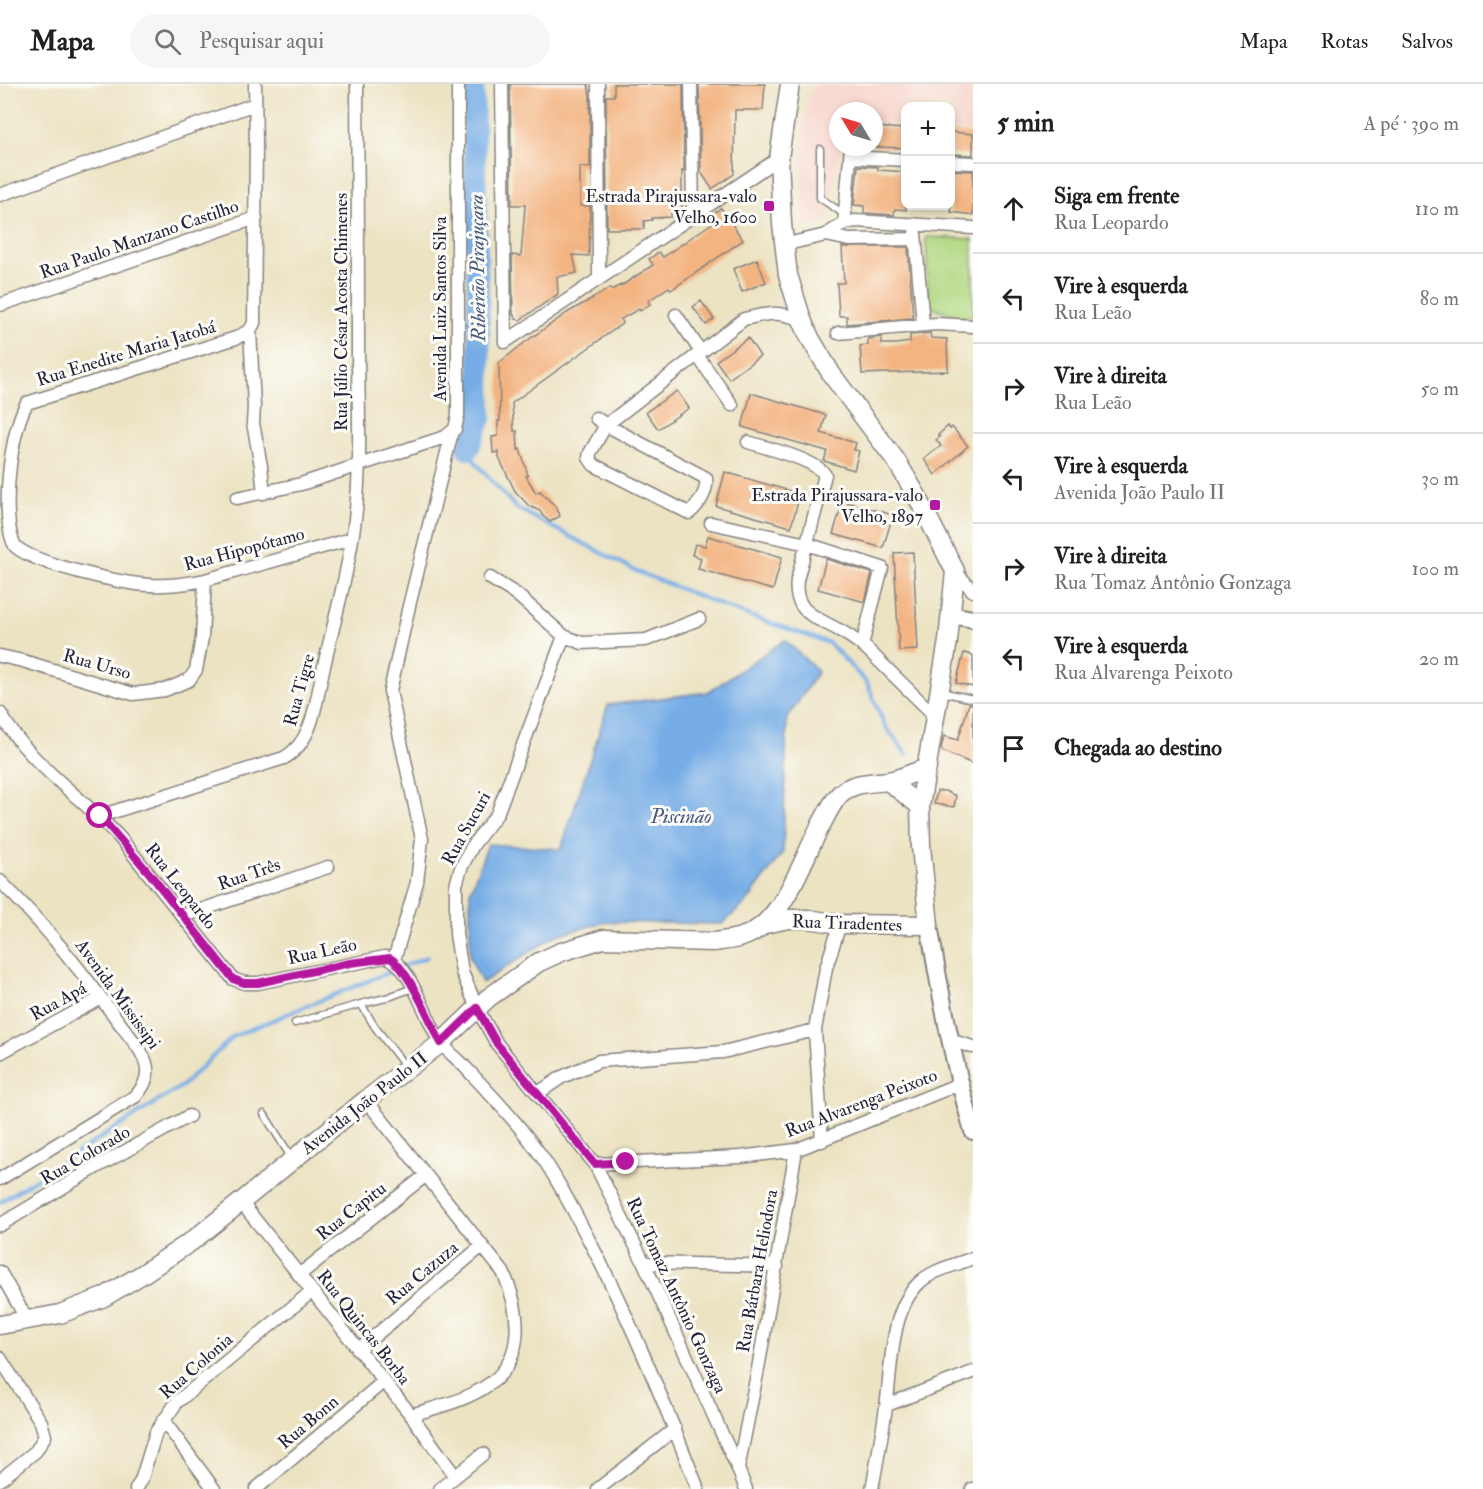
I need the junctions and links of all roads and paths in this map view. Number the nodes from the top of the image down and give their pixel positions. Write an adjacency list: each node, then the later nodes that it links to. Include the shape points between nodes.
1 (255, 84): 8 (street)
2 (357, 84): 39 (street, Rua Júlio César Acosta Chimenes)
3 (458, 84): 37 (street, Avenida Luiz Santos Silva, via 458,415)
4 (502, 84): 25 (street, via 505,342)
5 (598, 84): 25 (street)
6 (691, 84): 17 (street)
7 (790, 84): 12 (main road)
8 (255, 104): 16 (street); 18 (street)
9 (820, 150): 19 (lane, via 818,194)
10 (850, 156): 19 (street)
11 (878, 156): 13 (street)
12 (779, 158): 17 (street); 24 (main road)
13 (901, 159)
14 (955, 162): 15 (street)
15 (973, 163)
16 (0, 195)
17 (693, 215): 25 (street)
18 (256, 218): 26 (street, Rua Paulo Manzano Castilho); 31 (street, via 256,309)
19 (844, 218): 20 (street); 22 (street)
20 (915, 225): 21 (street); 23 (street)
21 (973, 228)
22 (826, 235): 23 (street, via 849,240); 24 (street)
23 (915, 239): 29 (street)
24 (783, 245): 28 (main road)
25 (599, 279)
26 (0, 305)
27 (676, 315): 33 (street)
28 (802, 320): 33 (street, via 771,312 744,320); 45 (main road, via 832,375 897,462)
29 (923, 324): 30 (street); 32 (street)
30 (973, 326)
31 (250, 330): 34 (street, Rua Enedite Maria Jatobá, via 236,338); 40 (street, via 253,423)
32 (838, 333)
33 (699, 353): 35 (street); 36 (street)
34 (27, 402): 47 (street, Rua Hipopótamo, via 13,438 2,498 6,533 15,546 31,556 70,568 148,585)
35 (732, 405)
36 (601, 421): 36 (street, via 589,458 594,465 683,511 689,513 696,507 706,489 706,478)
37 (452, 432): 39 (street); 71 (street, Avenida Luiz Santos Silva, via 390,691 422,839 417,882)
38 (748, 442): 44 (street, via 823,471 824,484)
39 (358, 464): 40 (street); 43 (street, Rua Júlio César Acosta Chimenes)
40 (264, 493): 41 (street)
41 (237, 498)
42 (711, 523): 44 (street)
43 (351, 539): 47 (street, Rua Hipopótamo); 62 (street, Rua Tigre, via 310,723 305,738 293,753)
44 (807, 544): 53 (street, via 797,580 798,600 811,615); 53 (street, via 882,568)
45 (955, 571): 48 (street); 49 (main road)
46 (490, 578): 52 (street, via 516,594)
47 (205, 580): 54 (street, Rua Urso, via 196,670 189,680 165,690 132,694)
48 (973, 591)
49 (951, 615): 51 (main road); 55 (main road)
50 (699, 619): 52 (street, via 646,640 582,643)
51 (973, 619)
52 (564, 636): 76 (street, Rua Sucuri, via 497,814 467,856 456,885 456,934)
53 (862, 645): 58 (street)
54 (0, 656)
55 (941, 692): 56 (lane); 58 (main road)
56 (973, 699)
57 (0, 713): 62 (street, Rua Leopardo, via 36,759)
58 (935, 716): 59 (main road)
59 (927, 768): 60 (main road, Avenida João Paulo II); 61 (main road)
60 (888, 781): 61 (main road); 65 (main road, Avenida João Paulo II, via 852,787 840,795 815,835)
61 (920, 806): 70 (main road)
62 (100, 816): 66 (street, Rua Leopardo)
63 (328, 867): 66 (street, Rua Três)
64 (0, 881): 74 (street, Avenida Mississipi, via 69,955)
65 (791, 887): 67 (main road); 68 (main road, Avenida João Paulo II)
66 (183, 916): 72 (street, Rua Leopardo)
67 (801, 919): 68 (main road, Rua Tiradentes); 69 (main road, Rua Tiradentes)
68 (765, 924): 76 (main road, Avenida João Paulo II, via 743,937 714,942 603,939 538,962)
69 (840, 924): 70 (main road, Rua Tiradentes); 78 (street, via 826,968)
70 (929, 925): 80 (main road)
71 (394, 960): 72 (street, Rua Leão, via 373,959 258,983); 73 (street)
72 (233, 979)
73 (412, 988): 75 (lane); 79 (street)
74 (101, 998): 82 (street, Rua Apá); 95 (street, Avenida Mississipi, via 147,1066 144,1086 136,1096)
75 (361, 1004): 77 (lane); 83 (lane)
76 (472, 1012): 79 (main road, Avenida João Paulo II); 85 (street, Rua Tomaz Antônio Gonzaga)
77 (295, 1023)
78 (815, 1030): 85 (street, via 723,1052 599,1061 562,1077); 90 (street)
79 (445, 1039): 83 (main road, Avenida João Paulo II); 114 (street, via 521,1130 555,1178 604,1268)
80 (949, 1040): 81 (street); 84 (main road)
81 (973, 1047)
82 (0, 1053)
83 (407, 1069): 86 (main road, Avenida João Paulo II)
84 (959, 1083): 89 (main road); 90 (street, Rua Alvarenga Peixoto)
85 (538, 1093): 93 (street, Rua Tomaz Antônio Gonzaga)
86 (366, 1100): 92 (main road, Avenida João Paulo II); 94 (street)
87 (264, 1114): 92 (lane)
88 (189, 1116): 97 (street, Rua Colorado)
89 (973, 1131)
90 (822, 1141): 91 (street, Rua Alvarenga Peixoto)
91 (796, 1150): 93 (street, Rua Alvarenga Peixoto, via 740,1157); 101 (street, Rua Bárbara Heliodora)
92 (292, 1160): 96 (main road, Avenida João Paulo II)
93 (595, 1164): 100 (street, Rua Tomaz Antônio Gonzaga)
94 (426, 1175): 98 (street); 103 (street, Rua Capitu)
95 (0, 1179)
96 (241, 1202): 103 (street, Rua Quincas Borba); 105 (main road, Avenida João Paulo II, via 192,1241 105,1297 60,1314)
97 (0, 1226)
98 (482, 1246): 107 (street, Rua Cazuza); 112 (street, via 510,1287 518,1323 510,1360 500,1376 476,1392)
99 (973, 1258): 111 (street, via 931,1275 910,1293 902,1308 893,1346)
100 (644, 1263): 101 (street); 116 (street, Rua Tomaz Antônio Gonzaga)
101 (777, 1266): 116 (street, Rua Bárbara Heliodora)
102 (0, 1272): 105 (street)
103 (299, 1275): 104 (street, Rua Quincas Borba)
104 (311, 1292): 107 (street, Rua Quincas Borba); 113 (street, Rua Colonia, via 191,1389)
105 (27, 1320): 106 (main road, Avenida João Paulo II)
106 (0, 1325)
107 (358, 1350): 110 (street, Rua Quincas Borba)
108 (0, 1358): 118 (street, via 41,1422 45,1436 36,1451)
109 (973, 1372): 111 (street)
110 (383, 1382): 112 (street, Rua Quincas Borba); 121 (street, Rua Bonn)
111 (887, 1405): 126 (street)
112 (411, 1415): 117 (street, Rua Quincas Borba)
113 (163, 1420): 119 (street, Rua Colonia); 120 (street)
114 (675, 1429): 123 (street); 124 (street)
115 (483, 1454): 117 (street)
116 (738, 1469): 125 (street, Rua Tomaz Antônio Gonzaga)
117 (455, 1476): 122 (street)
118 (0, 1480)
119 (136, 1489)
120 (214, 1489)
121 (256, 1489)
122 (440, 1489)
123 (598, 1489)
124 (698, 1489)
125 (746, 1489)
126 (872, 1489)

